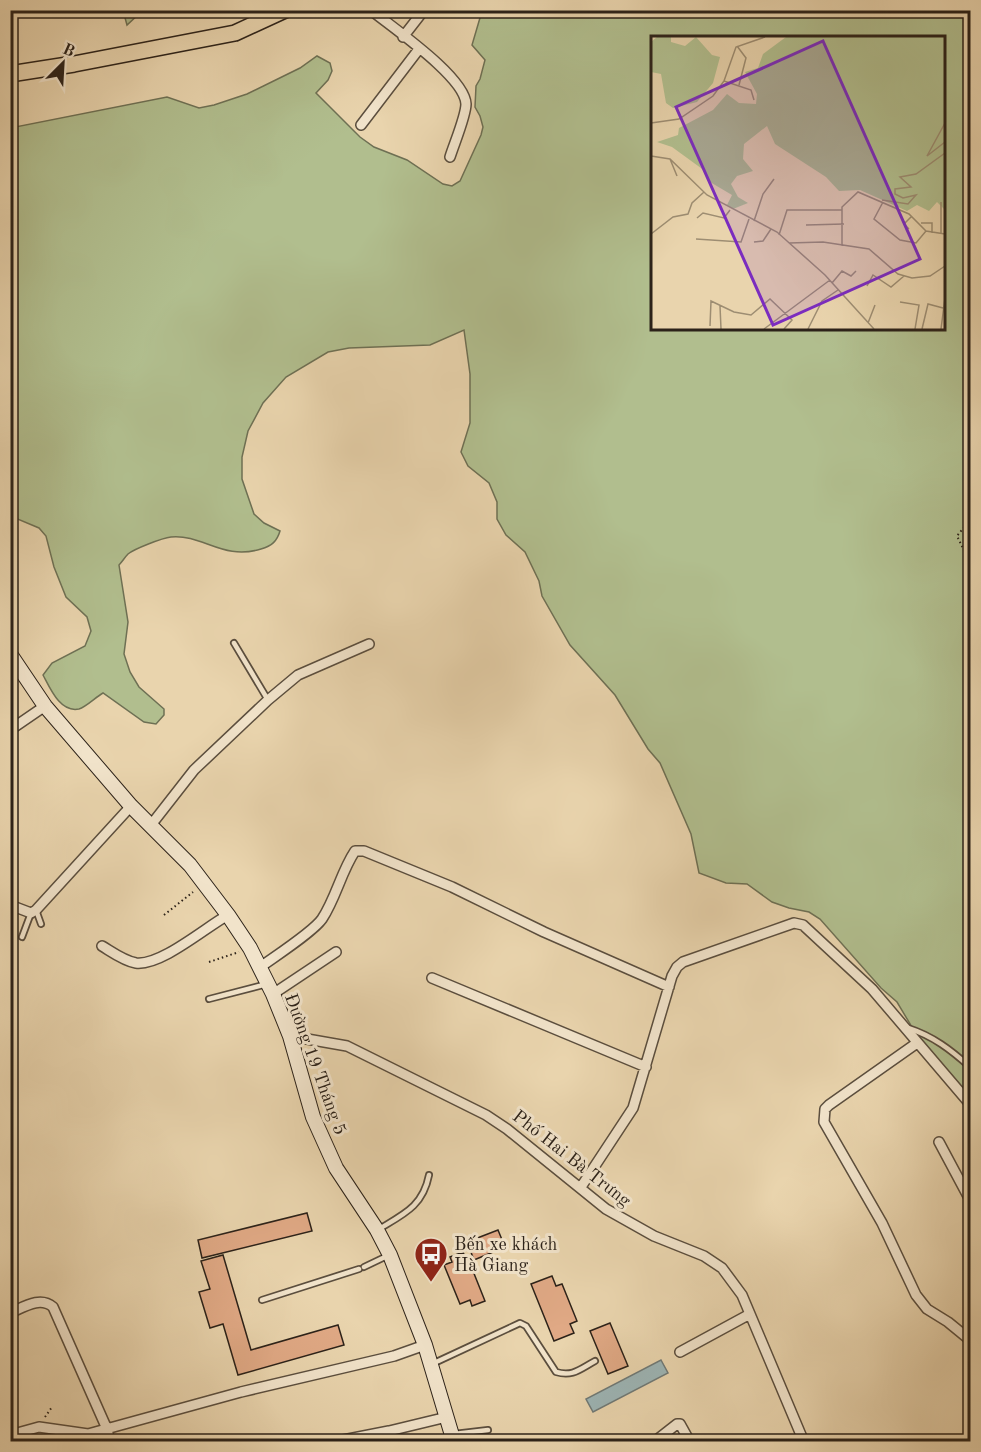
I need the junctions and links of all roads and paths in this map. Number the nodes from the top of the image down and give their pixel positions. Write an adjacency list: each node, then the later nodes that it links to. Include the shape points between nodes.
1 (285, 10): 6 (main road, via 235,33)
2 (371, 10): 4 (street)
3 (424, 10): 4 (street)
4 (403, 37): 5 (street)
5 (419, 49): 7 (street); 8 (street, via 442,66 463,91 466,104)
6 (10, 74)
7 (361, 125)
8 (450, 157)
9 (970, 520): 10 (path, via 957,536)
10 (970, 563)
11 (234, 643): 14 (lane)
12 (369, 644): 14 (street, via 298,675)
13 (10, 654): 15 (street, Đường 19 Tháng 5)
14 (268, 700): 18 (street, via 194,770)
15 (45, 706): 16 (street); 17 (street, Đường 19 Tháng 5)
16 (10, 730)
17 (131, 806): 18 (street, Đường 19 Tháng 5); 21 (street)
18 (151, 825): 19 (street, Đường 19 Tháng 5)
19 (205, 883): 22 (path); 23 (street, Đường 19 Tháng 5)
20 (10, 905): 21 (street)
21 (33, 911): 24 (lane); 25 (lane)
22 (164, 915)
23 (228, 915): 26 (street, via 152,960 136,963); 27 (street, Đường 19 Tháng 5)
24 (41, 924)
25 (22, 937)
26 (102, 946)
27 (250, 948): 29 (path); 30 (street, Đường 19 Tháng 5)
28 (336, 952): 33 (street)
29 (209, 962)
30 (259, 968): 32 (street, via 317,925 347,862 355,851 364,851); 33 (street, Đường 19 Tháng 5)
31 (432, 978): 38 (street)
32 (669, 987): 35 (street, via 683,962 800,924 872,989); 38 (street)
33 (270, 989): 34 (lane); 36 (street, Đường 19 Tháng 5)
34 (208, 999)
35 (903, 1026): 37 (street); 39 (lane, via 926,1034)
36 (290, 1036): 43 (street, Phố Hai Bà Trưng, via 347,1046 477,1110); 45 (street, Đường 19 Tháng 5, via 318,1127 336,1168)
37 (917, 1043): 40 (street); 50 (street, via 829,1105 824,1122 882,1223 916,1295 927,1309)
38 (646, 1067): 43 (street, via 633,1108)
39 (970, 1067)
40 (970, 1104)
41 (939, 1142): 44 (street)
42 (429, 1175): 45 (lane, via 421,1199 408,1212)
43 (581, 1187): 49 (street, Phố Hai Bà Trưng, via 606,1209 639,1228 722,1268)
44 (970, 1200)
45 (376, 1230): 46 (street, Đường 19 Tháng 5)
46 (390, 1255): 47 (lane); 51 (street, Đường 19 Tháng 5)
47 (262, 1300)
48 (10, 1313): 56 (street, via 38,1302 53,1306)
49 (750, 1314): 52 (street); 64 (street, Phố Hai Bà Trưng)
50 (970, 1340)
51 (425, 1345): 54 (street, Đường 19 Tháng 5); 56 (street)
52 (680, 1352)
53 (594, 1361): 54 (lane, via 576,1372 556,1372 526,1326 520,1323)
54 (432, 1364): 55 (street, Đường 19 Tháng 5)
55 (447, 1417): 59 (street, Đường 19 Tháng 5); 61 (street)
56 (107, 1429): 58 (street, via 88,1434 39,1427); 60 (street)
57 (488, 1430): 59 (lane)
58 (10, 1435)
59 (453, 1438)
60 (110, 1442)
61 (333, 1442)
62 (654, 1442): 63 (street, via 680,1424)
63 (690, 1442)
64 (804, 1442)

